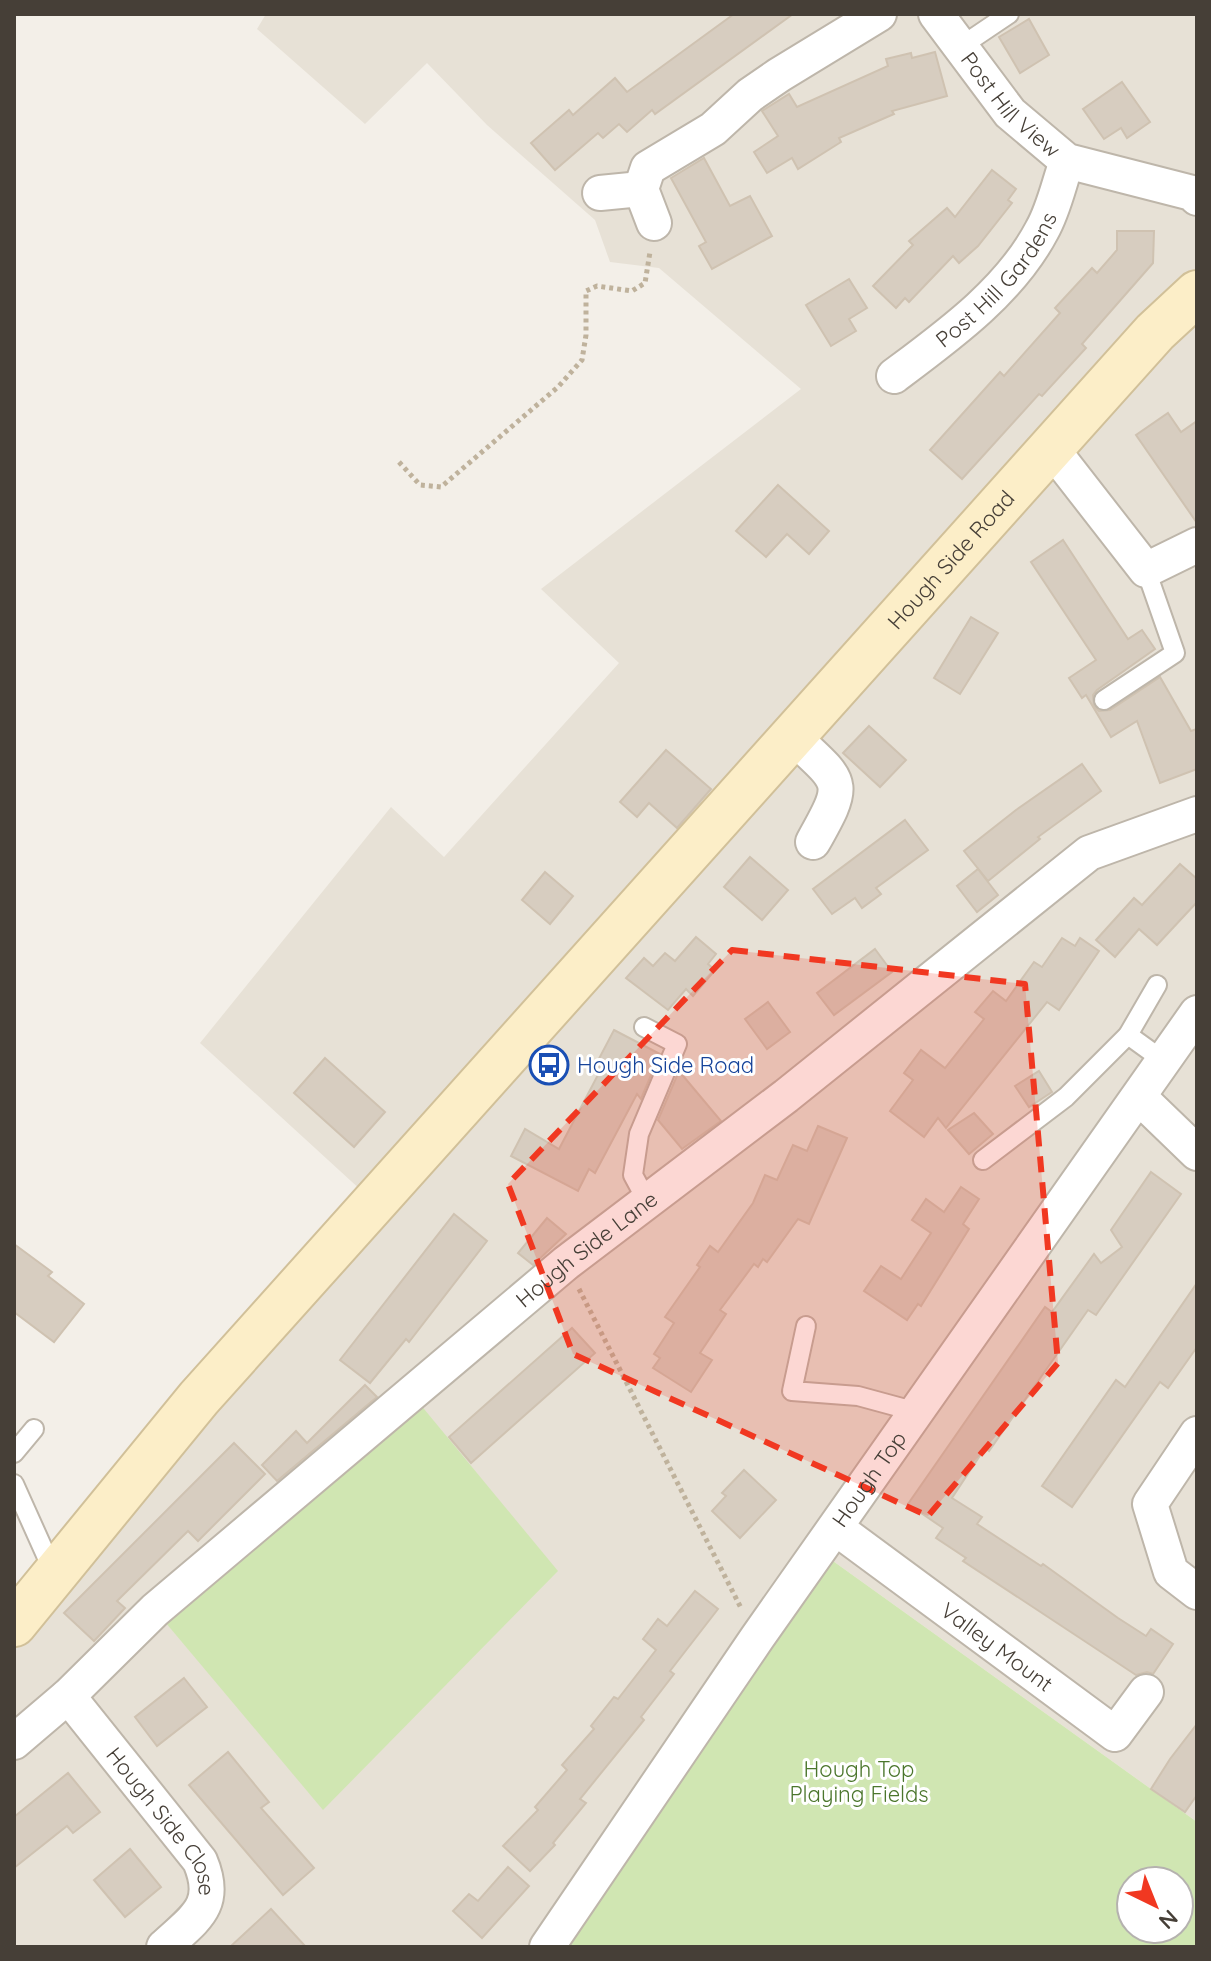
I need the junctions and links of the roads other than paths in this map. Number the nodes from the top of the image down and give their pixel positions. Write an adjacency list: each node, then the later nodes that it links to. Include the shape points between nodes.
1 (879, 14): 6 (street, via 779,75 713,129 648,168)
2 (936, 14): 4 (street, Post Hill View)
3 (1009, 14): 4 (lane)
4 (960, 47): 5 (street, Post Hill View, via 1010,113)
5 (1067, 161): 8 (street, Post Hill View); 11 (street, Post Hill Gardens, via 1043,230 1005,283)
6 (641, 189): 7 (street); 9 (street)
7 (600, 193)
8 (1197, 198)
9 (654, 223)
10 (1197, 293): 12 (main road, Hough Side Road)
11 (894, 376)
12 (1051, 448): 14 (street); 16 (main road, Hough Side Road)
13 (1197, 545): 14 (street)
14 (1146, 570): 15 (lane, via 1175,653)
15 (1104, 700)
16 (793, 737): 18 (street, via 834,777 837,792); 35 (main road, Hough Side Road, via 199,1398)
17 (1197, 814): 27 (street, Hough Side Lane, via 1089,853)
18 (813, 842)
19 (1157, 985): 22 (lane)
20 (1197, 1013): 23 (street, Hough Top)
21 (644, 1027): 27 (lane, via 677,1044 639,1134 633,1175)
22 (1128, 1035): 23 (lane); 26 (lane, via 1066,1097)
23 (1164, 1061): 24 (street, Hough Top)
24 (1139, 1097): 25 (street); 29 (street, Hough Top)
25 (1197, 1153)
26 (983, 1160)
27 (647, 1201): 39 (street, Hough Side Lane, via 566,1263 155,1610)
28 (806, 1326): 29 (lane, via 792,1391 858,1396)
29 (917, 1412): 34 (street, Hough Top)
30 (34, 1429): 32 (lane)
31 (1197, 1434): 36 (street, via 1150,1504 1171,1572)
32 (14, 1453)
33 (14, 1484): 35 (lane)
34 (836, 1528): 38 (street, Valley Mount, via 1115,1734); 42 (street, Hough Top)
35 (54, 1573): 37 (main road, Hough Side Road)
36 (1197, 1592)
37 (14, 1624)
38 (1146, 1692)
39 (68, 1696): 40 (street, Hough Side Lane); 41 (street, Hough Side Close, via 200,1861 207,1877 205,1906)
40 (14, 1742)
41 (164, 1947)
42 (547, 1947)

